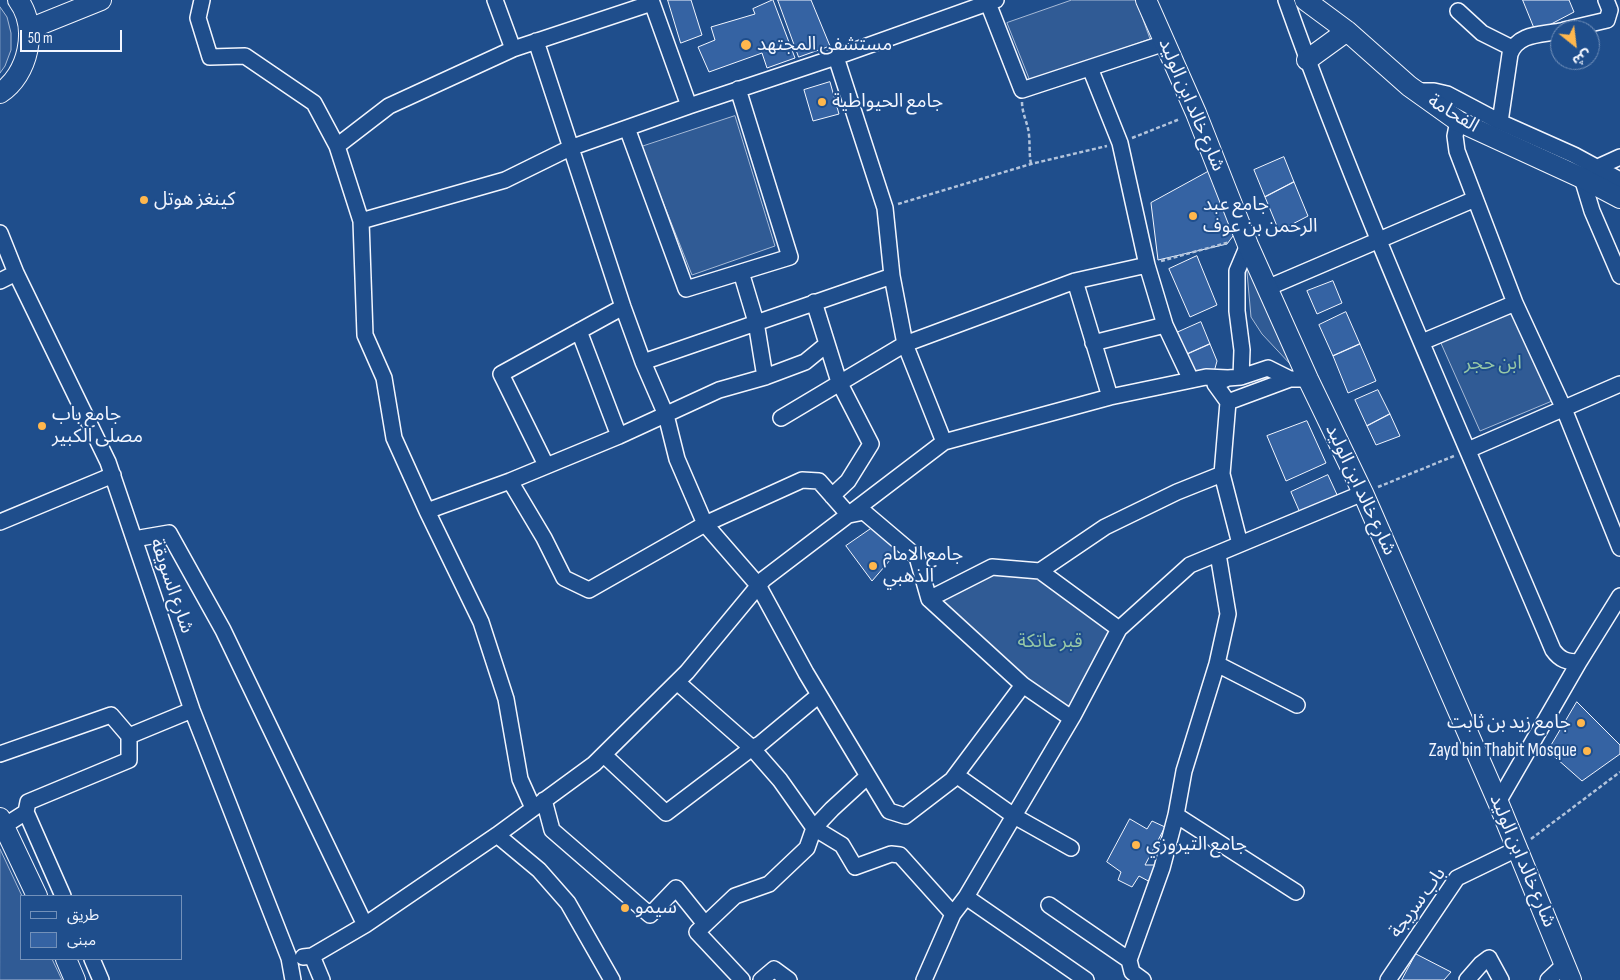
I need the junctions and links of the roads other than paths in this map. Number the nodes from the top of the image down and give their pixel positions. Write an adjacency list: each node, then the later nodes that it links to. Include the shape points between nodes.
1 (101, 0): 13 (main road)
2 (202, 0): 30 (street, via 198,18 210,57 245,56 306,98 314,104)
3 (495, 0): 19 (street)
4 (1146, 0): 17 (main road, شارع خالد ابن الوليد)
5 (1286, 0): 21 (street)
6 (1305, 0): 14 (main road, الفحامة)
7 (1606, 0): 12 (street, via 1610,10 1607,20)
8 (992, 1): 20 (street); 22 (street, via 1022,90)
9 (24, 2): 13 (main road)
10 (651, 2): 16 (street); 26 (street)
11 (1458, 11): 18 (street, via 1482,33)
12 (1600, 22)
13 (29, 29): 25 (main road, via 28,53 19,76)
14 (1347, 31): 21 (main road); 24 (main road, الفحامة)
15 (1550, 33): 18 (street, via 1520,39)
16 (536, 41): 19 (street); 31 (street)
17 (1165, 43): 22 (street); 39 (main road, شارع خالد ابن الوليد)
18 (1512, 48): 28 (street)
19 (513, 49): 30 (street, via 389,106)
20 (836, 57): 23 (street); 44 (street, via 885,208)
21 (1308, 60): 40 (street)
22 (1090, 68): 41 (street, via 1120,143)
23 (738, 89): 26 (street); 42 (street, via 790,257)
24 (1416, 91): 27 (main road, الفحامة); 28 (street, via 1447,94)
25 (0, 93)
26 (689, 106): 29 (street)
27 (1458, 121): 33 (main road, الفحامة); 36 (street, via 1457,151)
28 (1500, 122): 33 (street)
29 (627, 128): 31 (street); 42 (street, via 686,289)
30 (337, 146): 37 (street)
31 (570, 148): 37 (street, via 505,180); 51 (street)
32 (1620, 157): 33 (street)
33 (1590, 173): 34 (street); 35 (main road, الفحامة); 45 (street, via 1592,211)
34 (1620, 180)
35 (1620, 198)
36 (1475, 199): 40 (street); 50 (street)
37 (361, 221): 80 (street, via 364,335 384,378 394,438)
38 (0, 233): 43 (street, شارع السويقة)
39 (1246, 240): 48 (main road, شارع خالد ابن الوليد); 61 (street, via 1237,271 1237,311 1242,350)
40 (1379, 240): 48 (street); 55 (street)
41 (1147, 265): 47 (street); 53 (street)
42 (741, 272): 52 (street)
43 (16, 273): 46 (street); 76 (street, شارع السويقة)
44 (892, 276): 49 (street); 58 (street)
45 (1620, 276)
46 (0, 281)
47 (1075, 281): 56 (street); 58 (street)
48 (1268, 288): 62 (main road, شارع خالد ابن الوليد)
49 (814, 302): 52 (street); 57 (street)
50 (1515, 303): 55 (street); 68 (street)
51 (623, 307): 54 (street); 59 (street)
52 (756, 322): 59 (street); 60 (street)
53 (1165, 325): 56 (street); 63 (street)
54 (579, 332): 71 (street); 74 (street, via 501,374)
55 (1422, 342): 73 (street)
56 (1093, 343): 66 (street)
57 (827, 344): 60 (street, via 805,362); 64 (street)
58 (905, 344): 64 (street); 72 (street)
59 (643, 362): 69 (street)
60 (765, 377): 69 (street, via 719,390)
61 (1234, 377): 62 (street, via 1268,368); 63 (street); 67 (street, via 1215,384)
62 (1299, 379): 67 (street); 78 (main road, شارع خالد ابن الوليد)
63 (1191, 380): 66 (street)
64 (839, 382): 70 (street); 79 (street, via 871,444 848,481)
65 (1620, 384): 68 (street)
66 (1110, 397): 72 (street)
67 (1228, 402): 75 (street)
68 (1564, 409): 73 (street); 86 (street)
69 (666, 416): 71 (street); 83 (street, via 677,459)
70 (780, 418)
71 (618, 436): 74 (street)
72 (944, 442): 81 (street)
73 (1468, 450): 93 (street, via 1554,650 1563,660)
74 (546, 465): 77 (street)
75 (1222, 474): 85 (street); 88 (street, via 1105,527)
76 (113, 475): 82 (street); 84 (street, شارع السويقة)
77 (510, 481): 80 (street); 83 (street, via 564,578 588,590)
78 (1363, 493): 85 (street); 107 (main road, شارع خالد ابن الوليد)
79 (832, 496): 81 (street); 83 (street, via 820,481 802,480)
80 (427, 511): 108 (street, via 481,622 506,699 520,779)
81 (849, 516): 89 (street); 91 (street, via 864,512 917,557)
82 (0, 522)
83 (705, 524): 89 (street)
84 (134, 539): 99 (street, شارع السويقة); 124 (street, via 169,533 223,630)
85 (1240, 544): 87 (street)
86 (1620, 548)
87 (1218, 554): 92 (street, via 1190,566); 94 (street, via 1228,614)
88 (1040, 572): 91 (street, via 992,567); 92 (street)
89 (758, 585): 95 (street); 97 (street)
90 (1620, 596): 93 (street)
91 (929, 599): 96 (street)
92 (1119, 629): 100 (street)
93 (1579, 662): 107 (street)
94 (1217, 664): 98 (street); 110 (street, via 1184,771)
95 (677, 682): 102 (street); 104 (street)
96 (1023, 685): 100 (street); 105 (street)
97 (819, 695): 102 (street); 106 (street)
98 (1297, 705)
99 (192, 710): 101 (street); 126 (street, شارع السويقة)
100 (1071, 718): 111 (street)
101 (129, 736): 103 (street, via 111,715); 109 (street, via 129,760 28,802)
102 (752, 748): 104 (street, via 666,813); 113 (street, via 780,780)
103 (0, 754)
104 (604, 755): 108 (street)
105 (956, 775): 106 (street, via 905,816 889,811); 111 (street)
106 (868, 776): 113 (street)
107 (1498, 802): 116 (main road, شارع خالد ابن الوليد)
108 (539, 804): 114 (street); 123 (street, via 552,830 650,915 676,888)
109 (26, 812): 112 (street); 119 (street)
110 (1176, 815): 117 (street); 129 (street, via 1162,868)
111 (1014, 816): 115 (street); 120 (street)
112 (2, 822): 118 (main road)
113 (814, 828): 122 (street, via 842,845 855,867 891,854 900,855); 123 (street, via 807,848 769,884 735,896)
114 (496, 835): 124 (street); 136 (street, via 539,870 568,903)
115 (1072, 848)
116 (1517, 849): 130 (main road, شارع خالد ابن الوليد); 142 (street, باب سريجة, via 1457,878)
117 (1296, 892)
118 (37, 895)
119 (64, 895)
120 (966, 897): 122 (street); 140 (street)
121 (1049, 905): 129 (street)
122 (954, 914): 131 (street)
123 (706, 924): 137 (street, via 697,932)
124 (365, 925): 125 (street)
125 (312, 956): 126 (street); 135 (street)
126 (289, 958): 134 (street, شارع السويقة)
127 (66, 960): 132 (main road)
128 (92, 960): 133 (street)
129 (1129, 960): 141 (street, via 1132,972)
130 (1568, 972): 145 (street)
131 (928, 978)
132 (75, 980)
133 (101, 980)
134 (293, 980)
135 (322, 980)
136 (612, 980)
137 (742, 980)
138 (761, 980): 139 (street, via 774,969)
139 (789, 980)
140 (1086, 980)
141 (1143, 980)
142 (1388, 980)
143 (1466, 980): 144 (street, via 1489,958)
144 (1501, 980)
145 (1548, 980)

